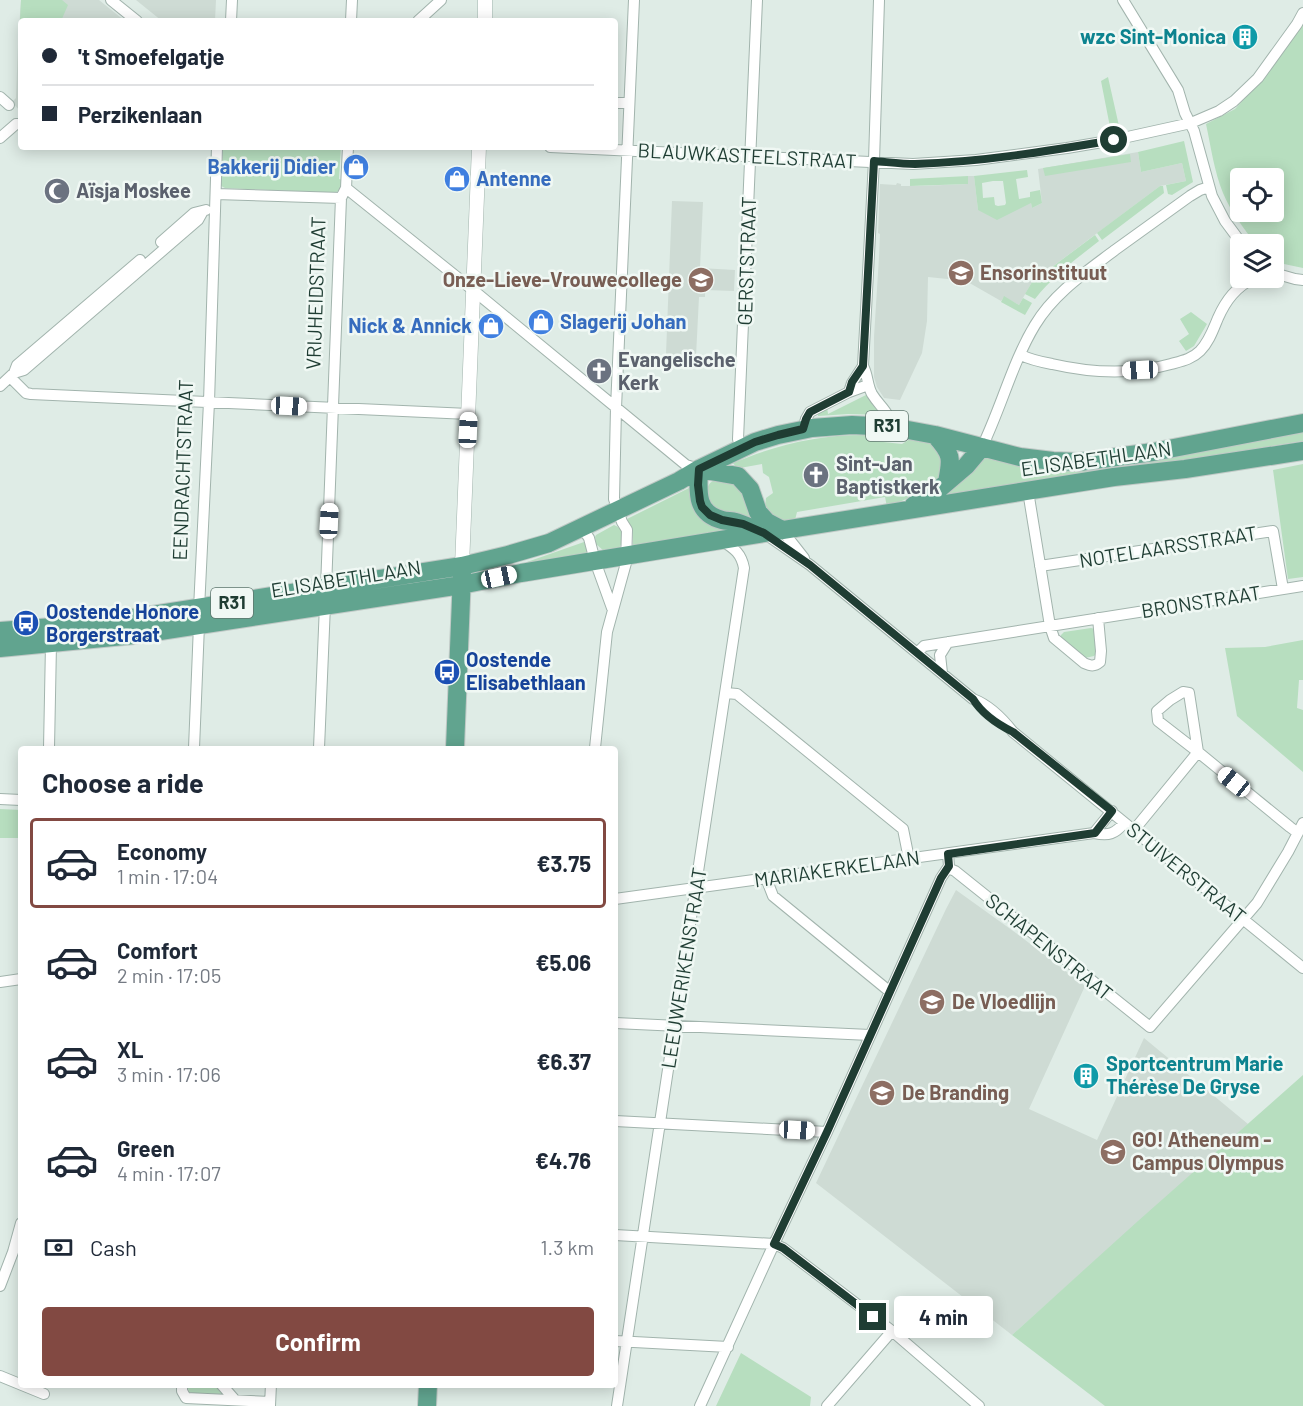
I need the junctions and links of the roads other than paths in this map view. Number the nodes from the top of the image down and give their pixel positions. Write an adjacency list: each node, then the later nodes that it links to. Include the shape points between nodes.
1 (111, 0): 11 (street)
2 (232, 0): 12 (street)
3 (352, 0): 13 (street)
4 (441, 0): 14 (street)
5 (485, 0): 15 (street)
6 (634, 0): 18 (street)
7 (757, 0): 28 (street, GERSTSTRAAT)
8 (879, 0): 29 (street)
9 (1123, 0): 20 (street, via 1178,90)
10 (1303, 13): 20 (street, BLAUWKASTEELSTRAAT, via 1246,90 1219,111)
11 (133, 18)
12 (231, 18)
13 (351, 18)
14 (421, 18)
15 (485, 18)
16 (0, 97): 19 (street)
17 (618, 103): 18 (street)
18 (629, 103): 27 (street)
19 (9, 105)
20 (1191, 123): 29 (street, BLAUWKASTEELSTRAAT, via 1114,140 976,160 914,164); 30 (street)
21 (18, 124): 22 (street)
22 (0, 138)
23 (217, 150): 32 (street, EENDRACHTSTRAAT)
24 (348, 150): 31 (street, VRIJHEIDSTRAAT)
25 (479, 150): 38 (street)
26 (618, 150): 27 (street, BLAUWKASTEELSTRAAT)
27 (627, 150): 28 (street, BLAUWKASTEELSTRAAT); 47 (street)
28 (751, 155): 29 (street, BLAUWKASTEELSTRAAT); 54 (street, GERSTSTRAAT, via 738,439)
29 (874, 161): 40 (street)
30 (1209, 187): 34 (street, via 1216,206); 39 (street, via 1190,196 1062,292 1034,326)
31 (344, 193): 32 (street); 38 (street); 46 (street, VRIJHEIDSTRAAT)
32 (216, 194): 33 (street, EENDRACHTSTRAAT)
33 (215, 208): 41 (street, via 194,213 106,294 17,364); 45 (street, EENDRACHTSTRAAT)
34 (1235, 234)
35 (1284, 276): 36 (street)
36 (1303, 280)
37 (1239, 288): 39 (street, via 1227,300 1202,349 1184,361 1140,370 1096,372)
38 (473, 290): 47 (street); 48 (street)
39 (1021, 356): 53 (street)
40 (863, 366): 42 (street); 44 (street)
41 (12, 375): 43 (street); 45 (street, via 31,394)
42 (868, 385): 44 (street); 50 (street, via 890,416)
43 (0, 386)
44 (849, 392): 51 (street, via 810,412)
45 (209, 402): 46 (street); 75 (street, EENDRACHTSTRAAT)
46 (334, 408): 48 (street); 73 (street, VRIJHEIDSTRAAT)
47 (616, 408): 56 (street, via 686,465); 59 (street, via 614,499)
48 (469, 414): 68 (street)
49 (1303, 423): 53 (main road, ELISABETHLAAN / R31, via 1079,462 1020,457)
50 (892, 427): 51 (main road, ELISABETHLAAN / R31); 52 (main road, ELISABETHLAAN / R31)
51 (803, 429): 54 (main road, ELISABETHLAAN / R31)
52 (935, 435): 53 (main road, ELISABETHLAAN / R31); 57 (main road, R31, via 951,460)
53 (982, 447): 57 (main road, ELISABETHLAAN / R31)
54 (741, 449): 56 (main road, ELISABETHLAAN / R31)
55 (1303, 451): 58 (main road, ELISABETHLAAN / R31)
56 (699, 469): 59 (main road, ELISABETHLAAN / R31); 62 (main road, via 738,476 750,489 758,512); 63 (main road, ELISABETHLAAN / R31, via 700,501 710,515)
57 (947, 482): 60 (main road, ELISABETHLAAN / R31, via 932,495)
58 (1028, 491): 60 (main road, ELISABETHLAAN / R31); 69 (street)
59 (618, 510): 61 (main road, ELISABETHLAAN / R31); 65 (street, via 627,530)
60 (896, 513): 62 (main road, ELISABETHLAAN / R31)
61 (582, 528): 66 (street); 68 (main road, ELISABETHLAAN / R31, via 539,546)
62 (782, 531): 63 (main road, ELISABETHLAAN / R31); 67 (street, STUIVERSTRAAT)
63 (764, 533): 64 (main road, ELISABETHLAAN / R31); 67 (street, STUIVERSTRAAT)
64 (721, 540): 65 (main road, ELISABETHLAAN / R31); 84 (street, LEEUWERIKENSTRAAT, via 742,558 744,568)
65 (627, 556): 66 (main road, ELISABETHLAAN / R31); 74 (street)
66 (595, 561): 70 (main road, ELISABETHLAAN / R31); 74 (street)
67 (810, 565): 82 (street, STUIVERSTRAAT)
68 (462, 566): 70 (main road); 73 (main road, ELISABETHLAAN / R31)
69 (1040, 566): 72 (street, NOTELAARSSTRAAT, via 1273,531); 77 (street)
70 (461, 585): 73 (main road, ELISABETHLAAN / R31); 88 (main road)
71 (1303, 586): 72 (street, BRONSTRAAT)
72 (1283, 589): 76 (street, BRONSTRAAT)
73 (326, 597): 75 (main road, ELISABETHLAAN / R31); 87 (street, VRIJHEIDSTRAAT)
74 (613, 608): 89 (street)
75 (199, 617): 78 (main road, ELISABETHLAAN / R31); 80 (main road, ELISABETHLAAN / R31, via 134,635); 86 (street, EENDRACHTSTRAAT)
76 (1098, 618): 77 (street, BRONSTRAAT); 77 (street, via 1100,662 1090,666 1054,638)
77 (1050, 626): 79 (street, BRONSTRAAT)
78 (0, 631)
79 (948, 642): 82 (street, BRONSTRAAT, via 924,646); 83 (street, via 940,655)
80 (51, 644): 81 (main road, ELISABETHLAAN / R31); 85 (street)
81 (0, 648)
82 (917, 653): 83 (street, STUIVERSTRAAT)
83 (942, 673): 93 (street, STUIVERSTRAAT, via 1000,726 1013,732)
84 (726, 693): 98 (street, via 737,694 903,829); 101 (street, LEEUWERIKENSTRAAT)
85 (49, 746)
86 (194, 746)
87 (319, 746)
88 (455, 746)
89 (595, 746)
90 (1198, 752): 90 (street, via 1189,693 1183,692 1157,711 1158,721); 94 (street); 95 (street, via 1290,827)
91 (0, 799): 92 (street)
92 (18, 800)
93 (1112, 811): 94 (street, STUIVERSTRAAT); 96 (street)
94 (1129, 827): 96 (street, MARIAKERKELAAN, via 1114,833); 103 (street, STUIVERSTRAAT)
95 (1302, 830): 103 (street, via 1257,903)
96 (1095, 833): 97 (street, MARIAKERKELAAN)
97 (948, 854): 98 (street, MARIAKERKELAAN); 99 (street)
98 (909, 859): 100 (street, MARIAKERKELAAN)
99 (948, 868): 103 (street, SCHAPENSTRAAT, via 1150,1027); 107 (street)
100 (766, 878): 101 (street, MARIAKERKELAAN); 107 (street, via 773,896)
101 (696, 887): 102 (street, MARIAKERKELAAN); 109 (street, LEEUWERIKENSTRAAT)
102 (618, 898)
103 (1242, 919): 104 (street, STUIVERSTRAAT)
104 (1303, 968)
105 (18, 979): 106 (street)
106 (0, 982)
107 (889, 991): 110 (street)
108 (618, 1023): 109 (street)
109 (675, 1026): 110 (street); 112 (street, LEEUWERIKENSTRAAT)
110 (870, 1035): 113 (street)
111 (618, 1121): 112 (street)
112 (661, 1123): 113 (street); 116 (street, LEEUWERIKENSTRAAT)
113 (827, 1132): 117 (street)
114 (18, 1234): 118 (street)
115 (618, 1235): 116 (street)
116 (643, 1236): 117 (street); 121 (street, LEEUWERIKENSTRAAT)
117 (774, 1244): 119 (street); 122 (street)
118 (0, 1286)
119 (892, 1330): 136 (street); 137 (street)
120 (618, 1341): 121 (street)
121 (627, 1341): 122 (street); 134 (street, LEEUWERIKENSTRAAT)
122 (728, 1347): 135 (street)
123 (0, 1376): 124 (street)
124 (18, 1383)
125 (29, 1388): 130 (street)
126 (182, 1388): 131 (street, via 186,1398)
127 (224, 1388): 131 (street)
128 (271, 1388): 132 (street)
129 (428, 1388): 133 (main road)
130 (44, 1394)
131 (235, 1400): 132 (street)
132 (270, 1404)
133 (428, 1406)
134 (617, 1406)
135 (700, 1406)
136 (827, 1406)
137 (979, 1406)

